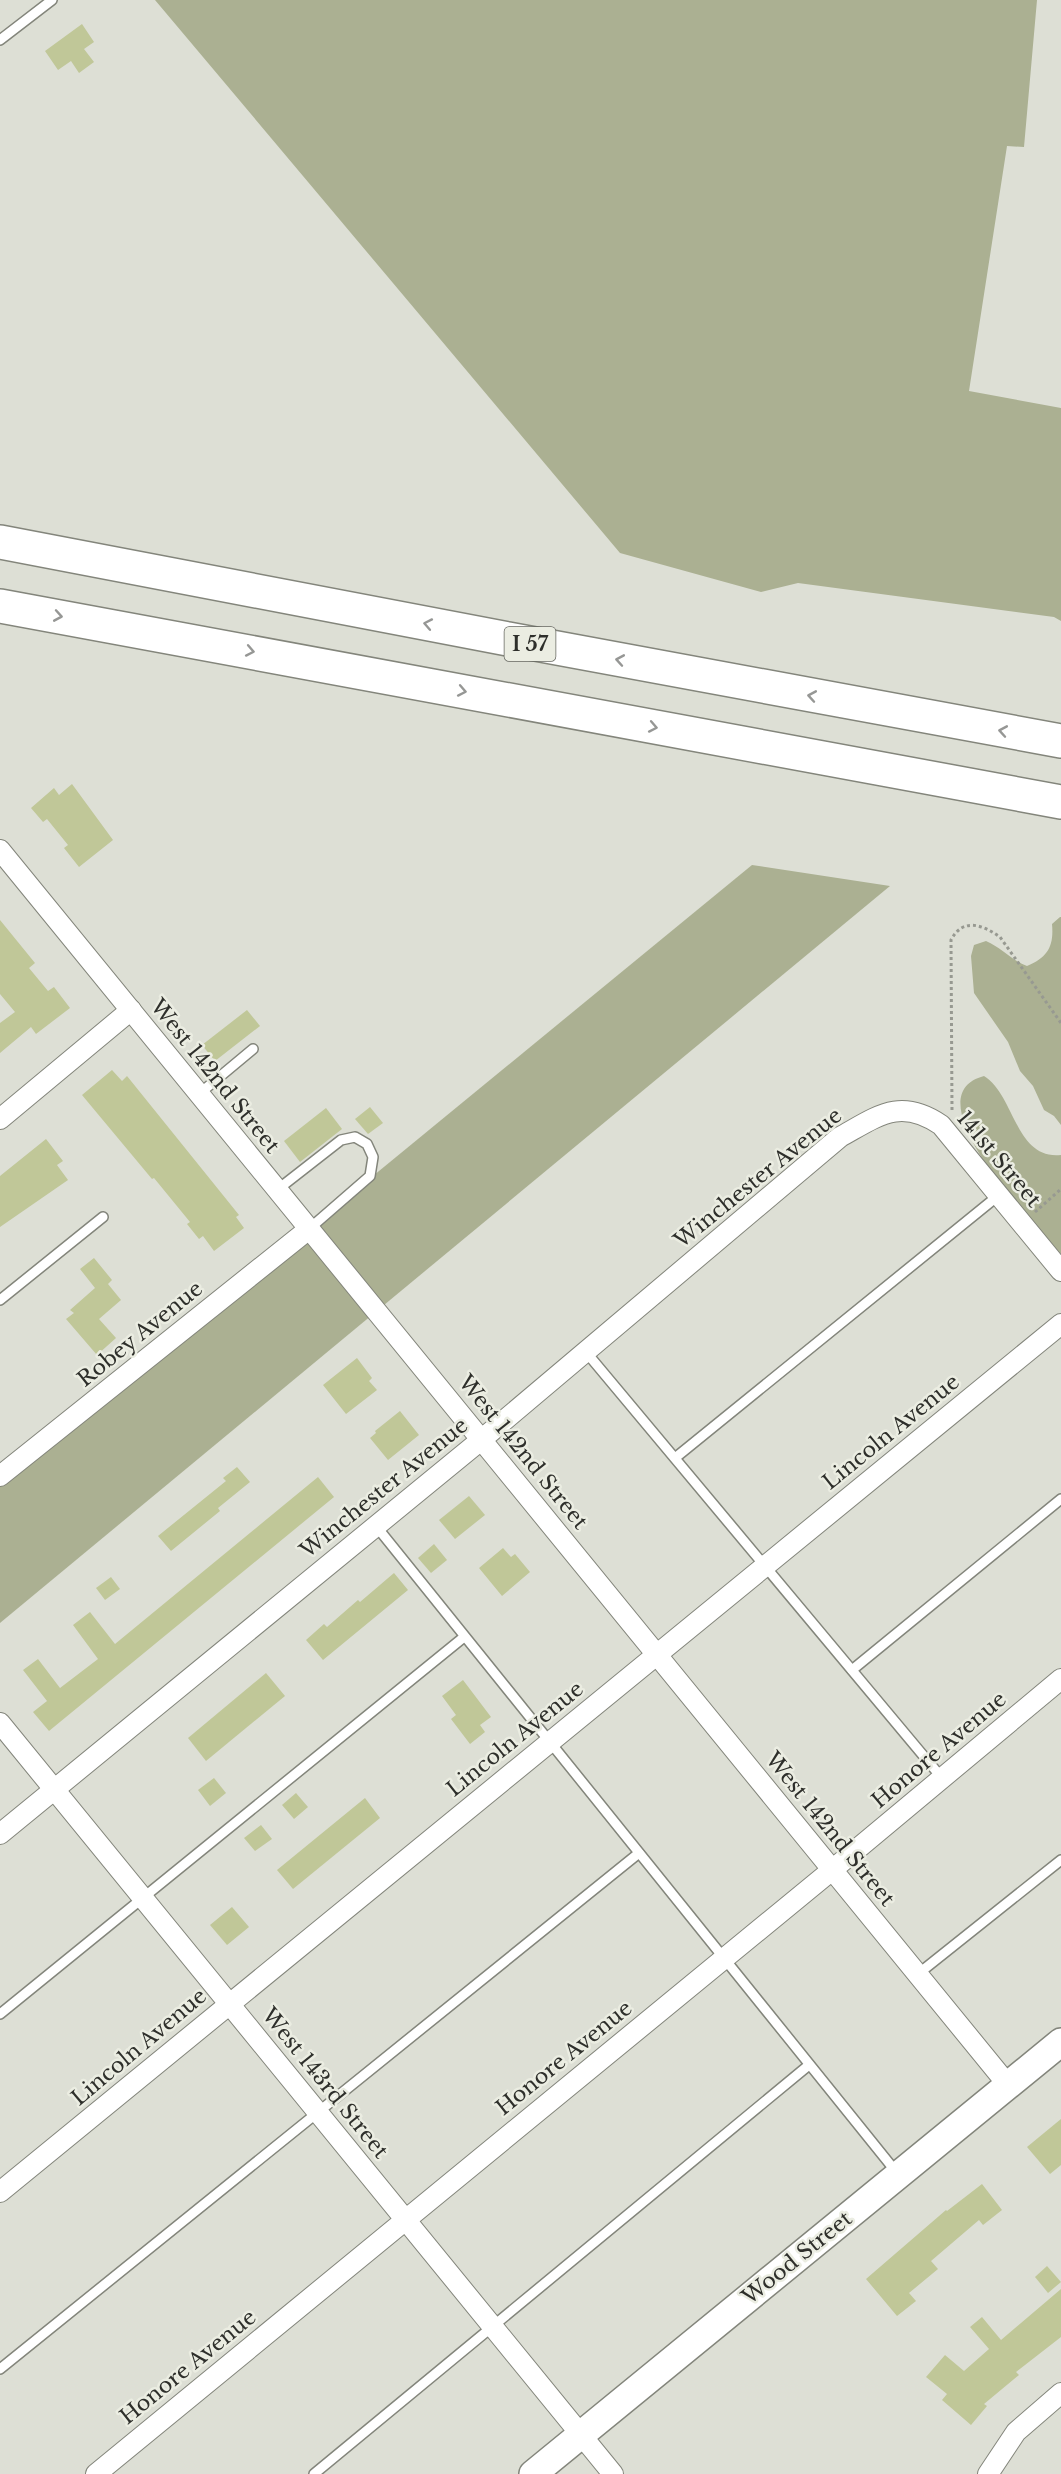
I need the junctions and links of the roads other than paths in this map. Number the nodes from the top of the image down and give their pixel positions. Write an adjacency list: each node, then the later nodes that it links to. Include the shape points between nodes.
1 (52, 0): 2 (lane)
2 (0, 40)
3 (0, 542): 5 (highway, I 57, one-way to 3)
4 (0, 606): 6 (highway, one-way to 6)
5 (1061, 741)
6 (1061, 802)
7 (0, 850): 8 (street, West 142nd Street)
8 (131, 1010): 10 (street, West 142nd Street); 12 (street)
9 (253, 1049): 10 (lane)
10 (199, 1094): 13 (street, West 142nd Street)
11 (918, 1112): 14 (street, 141st Street, via 952,1136); 20 (street, Winchester Avenue, via 904,1109 889,1113 840,1137)
12 (0, 1119)
13 (278, 1190): 16 (street, West 142nd Street); 16 (lane, via 341,1140 355,1137 367,1144 373,1157 370,1176)
14 (999, 1194): 17 (street, 141st Street); 22 (lane)
15 (103, 1217): 18 (lane)
16 (309, 1229): 21 (street, West 142nd Street); 23 (street, Robey Avenue)
17 (1061, 1271)
18 (0, 1300)
19 (1061, 1324): 26 (street, Lincoln Avenue)
20 (586, 1352): 21 (street, Winchester Avenue); 22 (lane)
21 (481, 1440): 25 (street, Winchester Avenue); 28 (street, West 142nd Street)
22 (675, 1458): 26 (lane)
23 (0, 1476)
24 (1061, 1499): 29 (lane)
25 (376, 1526): 27 (lane); 34 (street, Winchester Avenue)
26 (765, 1566): 28 (street, Lincoln Avenue); 29 (lane)
27 (464, 1637): 32 (lane); 39 (lane)
28 (657, 1655): 32 (street, Lincoln Avenue); 38 (street, West 142nd Street)
29 (852, 1670): 33 (lane)
30 (1061, 1679): 33 (street, Honore Avenue)
31 (0, 1723): 34 (street, West 143rd Street)
32 (549, 1742): 36 (lane); 42 (street, Lincoln Avenue)
33 (942, 1778): 38 (street, Honore Avenue)
34 (55, 1789): 35 (street, Winchester Avenue); 39 (street, West 143rd Street)
35 (0, 1833)
36 (639, 1853): 40 (lane); 47 (lane)
37 (1061, 1860): 41 (lane)
38 (832, 1870): 40 (street, Honore Avenue); 41 (street, West 142nd Street)
39 (143, 1898): 42 (street, West 143rd Street); 43 (lane)
40 (724, 1958): 45 (lane); 50 (street, Honore Avenue)
41 (918, 1975): 46 (street, West 142nd Street)
42 (229, 2003): 47 (street, West 143rd Street); 49 (street, Lincoln Avenue)
43 (0, 2014)
44 (1061, 2042): 46 (main road, Wood Street)
45 (809, 2065): 48 (lane); 51 (lane)
46 (1008, 2085): 48 (main road, Wood Street)
47 (317, 2112): 50 (street, West 143rd Street); 52 (lane)
48 (898, 2175): 54 (main road, Wood Street)
49 (0, 2192)
50 (405, 2219): 51 (street, West 143rd Street); 55 (street, Honore Avenue)
51 (492, 2326): 54 (street, West 143rd Street); 56 (lane)
52 (0, 2369)
53 (1061, 2393): 59 (street, via 1016,2432)
54 (581, 2435): 57 (main road, Wood Street); 58 (street, West 143rd Street)
55 (96, 2474)
56 (314, 2474)
57 (533, 2474)
58 (613, 2474)
59 (988, 2474)

